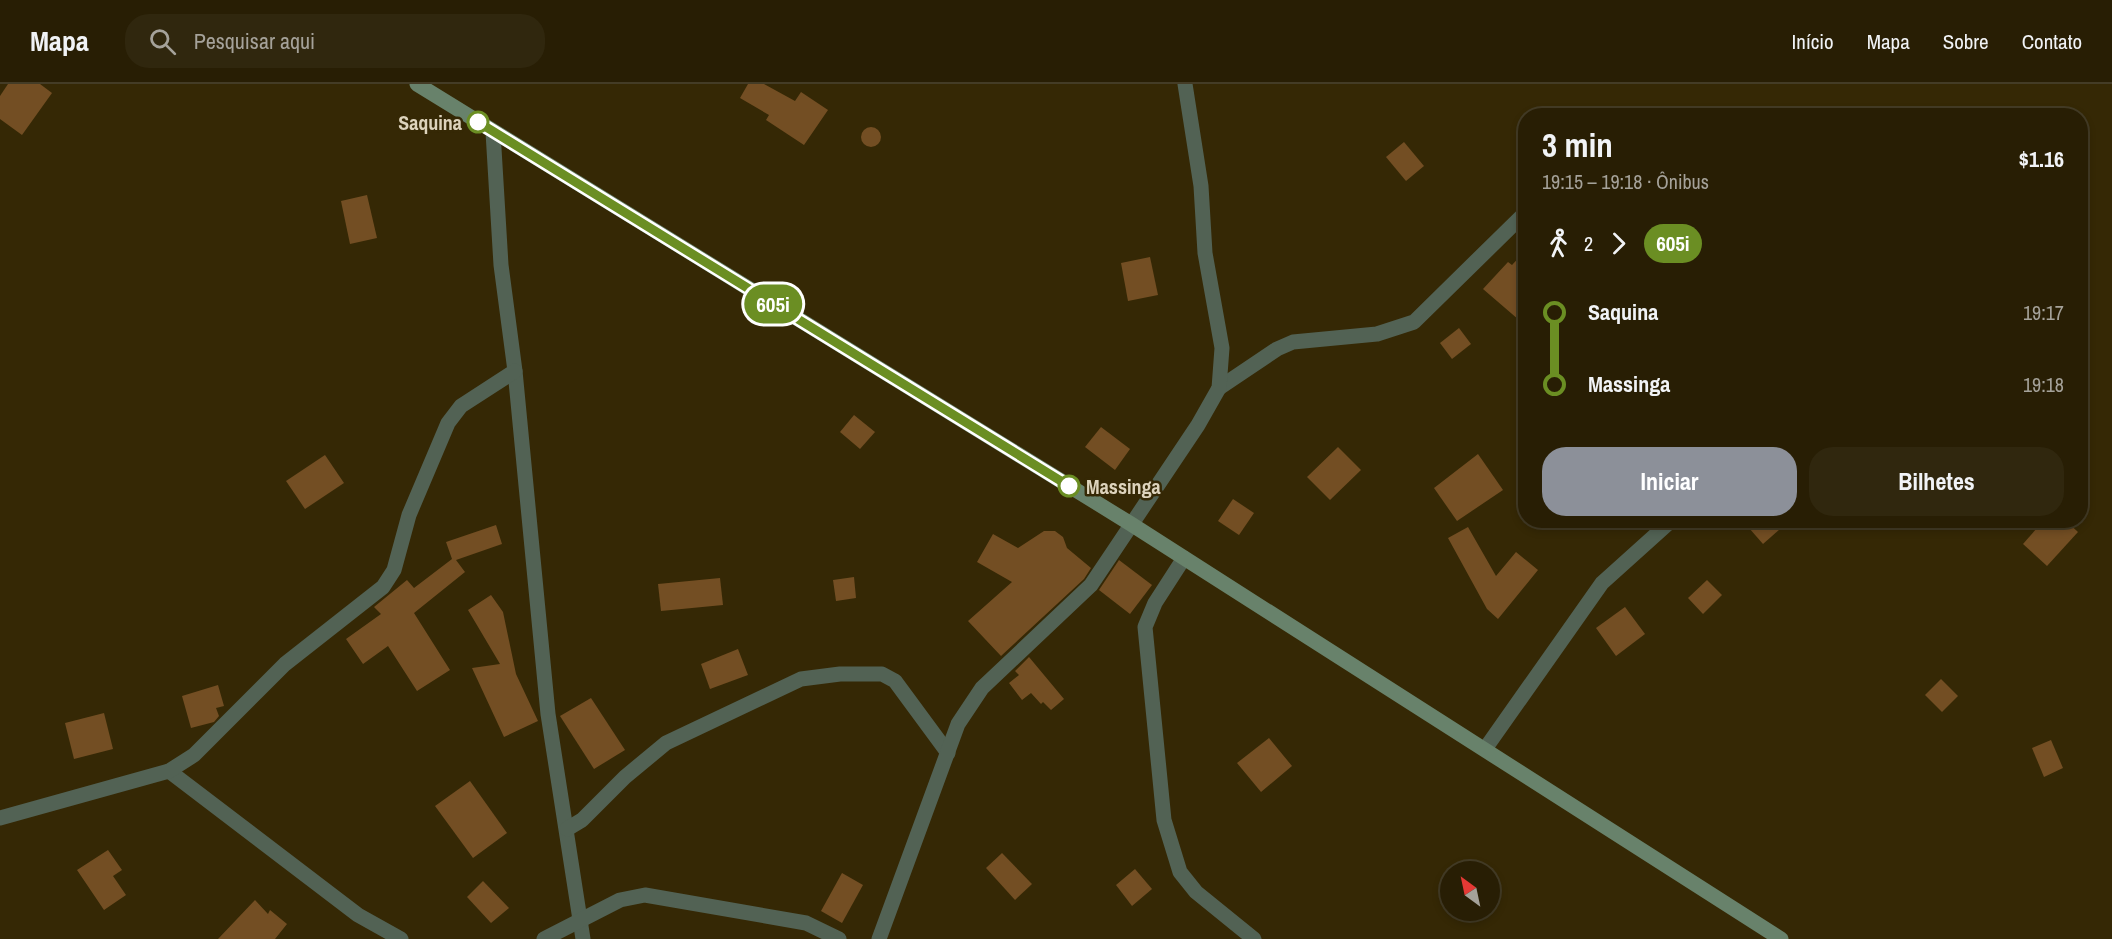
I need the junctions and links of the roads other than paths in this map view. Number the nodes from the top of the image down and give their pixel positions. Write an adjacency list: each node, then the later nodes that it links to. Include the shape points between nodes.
1 (417, 84): 3 (street)
2 (1185, 84): 6 (street, via 1201,186 1205,253 1222,348)
3 (493, 132): 5 (street, via 501,265); 7 (street)
4 (1518, 221): 6 (street, via 1414,322 1377,334 1293,342 1277,348)
5 (515, 371): 12 (street, via 461,406 448,423 409,515 394,570 383,587 285,664 194,755); 14 (street, via 548,714)
6 (1219, 388): 7 (street)
7 (1131, 524): 9 (street); 11 (street, via 1091,585 982,688 958,724)
8 (1663, 528): 10 (street, via 1602,583)
9 (1184, 558): 10 (street); 21 (street, via 1144,627 1164,820 1180,872 1196,892)
10 (1485, 749): 22 (street)
11 (948, 753): 14 (street, via 895,681 882,674 840,674 801,680 666,743 582,820); 20 (street)
12 (169, 771): 13 (street); 16 (street, via 358,915)
13 (0, 818)
14 (567, 829): 15 (street)
15 (579, 923): 17 (street); 18 (street); 19 (street, via 620,900 645,894 806,922)
16 (401, 939)
17 (544, 939)
18 (583, 939)
19 (839, 939)
20 (879, 939)
21 (1254, 939)
22 (1781, 939)

